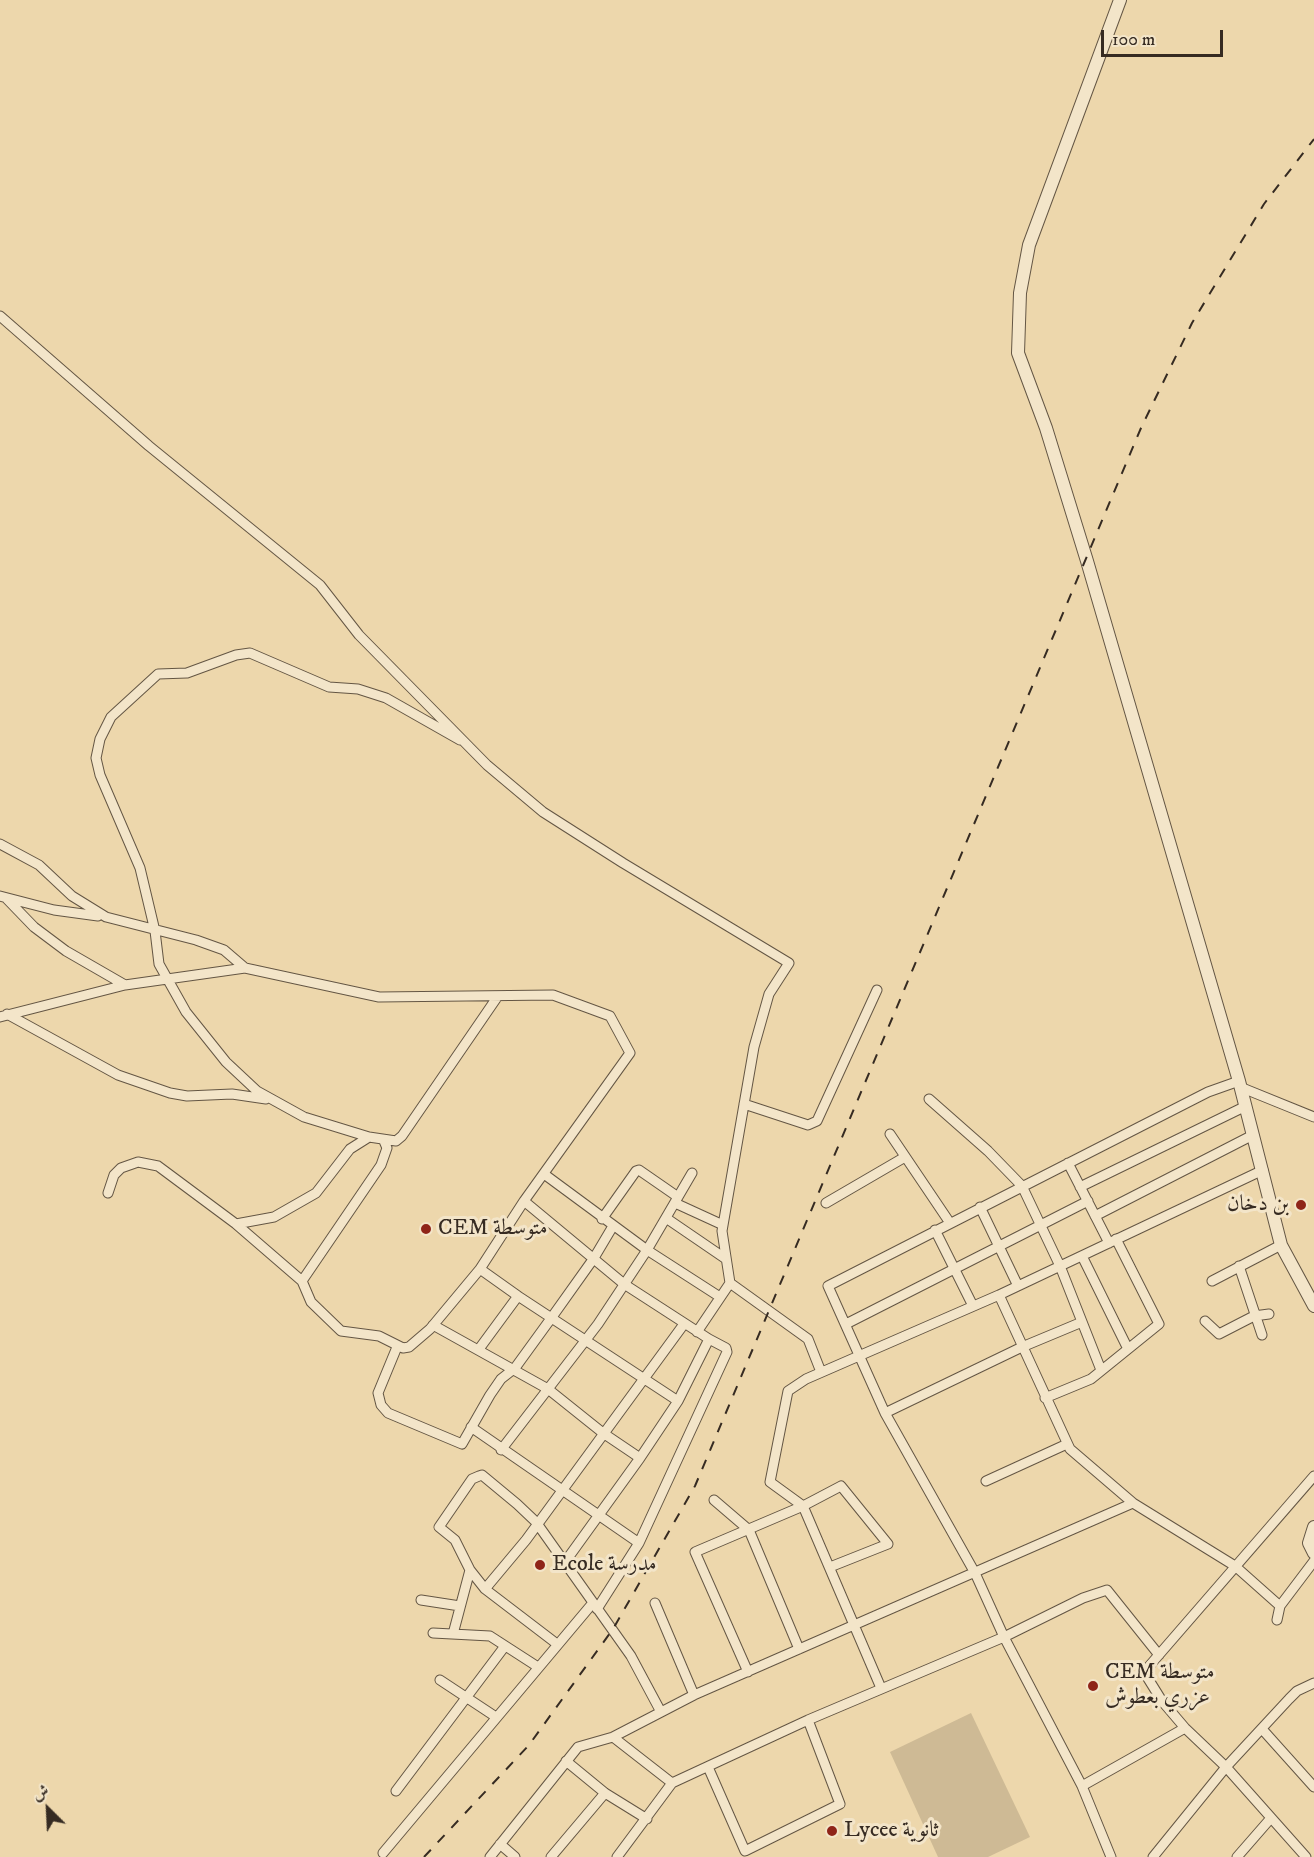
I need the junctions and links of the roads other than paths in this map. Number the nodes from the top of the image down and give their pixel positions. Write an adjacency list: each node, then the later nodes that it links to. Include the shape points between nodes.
1 (1120, 0): 14 (street, via 1029,245 1020,293 1018,353 1072,513)
2 (0, 316): 3 (street, via 149,446 320,585 359,635)
3 (464, 741): 7 (street, via 386,698 358,689 329,687 250,653 187,673 158,674 111,717 96,758 140,868); 17 (street, via 543,812 789,963 769,994)
4 (0, 844): 6 (street, via 39,865 72,896)
5 (3, 897): 6 (street, via 54,910); 10 (street, via 66,951)
6 (106, 917): 7 (street)
7 (155, 931): 8 (street, via 224,950); 9 (street, via 159,964)
8 (245, 968): 9 (street); 12 (street, via 379,997)
9 (166, 978): 10 (street); 16 (street, via 186,1012 226,1062)
10 (124, 985): 13 (street)
11 (877, 990): 17 (street, via 817,1121 808,1125)
12 (498, 996): 23 (street, via 408,1130 396,1141); 28 (street, via 553,995 610,1016 630,1053)
13 (3, 1016): 16 (street, via 118,1075 170,1093 232,1094)
14 (1240, 1084): 18 (street); 19 (street); 25 (street, via 1208,1092)
15 (929, 1099): 29 (street, via 988,1150)
16 (271, 1100): 22 (street, via 304,1117)
17 (744, 1104): 42 (street)
18 (1245, 1106): 21 (street); 30 (street)
19 (1314, 1117)
20 (890, 1134): 24 (street)
21 (1253, 1135): 26 (street); 37 (street)
22 (369, 1137): 23 (street); 41 (street, via 350,1149 316,1193 274,1216)
23 (384, 1141): 57 (street, via 387,1148 381,1165)
24 (905, 1157): 35 (street); 40 (street)
25 (1068, 1162): 29 (street); 30 (street)
26 (1263, 1170): 46 (street); 47 (street)
27 (692, 1173): 32 (street)
28 (544, 1174): 33 (street); 39 (street)
29 (1022, 1186): 36 (street); 43 (street)
30 (1080, 1187): 34 (street)
31 (108, 1193): 41 (street, via 121,1168 150,1162)
32 (676, 1200): 38 (street); 39 (street, via 639,1170 633,1172); 42 (street)
33 (524, 1201): 51 (street); 56 (street)
34 (1088, 1201): 37 (street); 43 (street)
35 (826, 1203)
36 (980, 1208): 40 (street); 48 (street)
37 (1095, 1216): 46 (street)
38 (666, 1218): 49 (street); 52 (street)
39 (602, 1219): 44 (street)
40 (950, 1222): 45 (street)
41 (236, 1224): 57 (street)
42 (723, 1225): 52 (street)
43 (1041, 1225): 48 (street); 53 (street)
44 (613, 1226): 49 (street); 51 (street)
45 (935, 1230): 55 (street); 73 (street, via 828,1286)
46 (1113, 1241): 50 (street); 82 (street, via 1159,1324)
47 (1281, 1245): 54 (street); 66 (street)
48 (998, 1246): 55 (street); 61 (street)
49 (647, 1250): 60 (street); 64 (street)
50 (1082, 1256): 53 (street); 82 (street)
51 (594, 1258): 60 (street); 69 (street)
52 (726, 1259): 59 (street)
53 (1060, 1266): 61 (street); 71 (street)
54 (1239, 1266): 58 (street); 68 (street)
55 (954, 1268): 65 (street); 73 (street)
56 (480, 1269): 63 (street); 74 (street)
57 (302, 1281): 79 (street, via 311,1302 342,1331 379,1336)
58 (1212, 1281)
59 (730, 1283): 64 (street); 86 (street, via 808,1339)
60 (624, 1284): 72 (street); 77 (street)
61 (1018, 1286): 62 (street)
62 (999, 1295): 65 (street); 80 (street)
63 (518, 1296): 69 (street); 81 (street)
64 (720, 1297): 75 (street)
65 (974, 1306): 83 (street)
66 (1314, 1306)
67 (1269, 1314): 68 (street)
68 (1254, 1316): 70 (street, via 1219,1334); 76 (street)
69 (552, 1317): 77 (street); 84 (street)
70 (1204, 1321)
71 (1082, 1322): 80 (street); 85 (street)
72 (684, 1324): 75 (street); 87 (street)
73 (846, 1324): 83 (street)
74 (433, 1325): 79 (street, via 410,1347); 81 (street)
75 (697, 1332): 78 (street)
76 (1262, 1335)
77 (586, 1340): 87 (street); 88 (street)
78 (709, 1340): 90 (street); 107 (street, via 727,1352)
79 (397, 1347): 92 (street, via 378,1393 381,1406 388,1413 459,1444 466,1441)
80 (1022, 1347): 89 (street); 91 (street)
81 (479, 1349): 84 (street)
82 (1128, 1349): 85 (street)
83 (860, 1355): 86 (street); 91 (street)
84 (515, 1368): 88 (street); 92 (street, via 501,1379)
85 (1101, 1370): 89 (street, via 1091,1379)
86 (821, 1372): 102 (street, via 788,1391 770,1482)
87 (644, 1377): 90 (street); 93 (street)
88 (548, 1389): 93 (street); 95 (street)
89 (1045, 1398): 94 (street)
90 (678, 1401): 96 (street)
91 (885, 1413): 114 (street)
92 (471, 1427): 95 (street)
93 (603, 1433): 96 (street); 99 (street)
94 (1067, 1444): 98 (street); 101 (street, via 1078,1458)
95 (501, 1450): 99 (street)
96 (640, 1458): 103 (street)
97 (1314, 1476): 112 (street)
98 (986, 1481)
99 (561, 1490): 103 (street); 104 (street)
100 (714, 1500): 106 (street)
101 (1133, 1503): 112 (street); 114 (street)
102 (803, 1506): 106 (street); 111 (street); 111 (street, via 841,1485 888,1544)
103 (599, 1515): 107 (street); 110 (street)
104 (536, 1522): 110 (street); 113 (street, via 482,1475 472,1479 438,1524 455,1540); 115 (street)
105 (1314, 1527): 108 (street, via 1309,1543)
106 (749, 1530): 128 (street); 131 (street, via 695,1552)
107 (639, 1544): 119 (street)
108 (1314, 1553)
109 (1314, 1561): 120 (street)
110 (565, 1562): 119 (street)
111 (830, 1566): 122 (street)
112 (1235, 1566): 120 (street); 129 (street)
113 (470, 1570): 115 (street); 118 (street)
114 (975, 1573): 122 (street); 125 (street)
115 (485, 1589): 126 (street)
116 (421, 1600): 118 (street)
117 (655, 1603): 135 (street)
118 (460, 1606): 124 (street)
119 (594, 1606): 126 (street); 137 (street, via 631,1656)
120 (1280, 1606): 121 (street)
121 (1277, 1620)
122 (853, 1627): 128 (street); 134 (street)
123 (433, 1633): 124 (street)
124 (453, 1634): 127 (street, via 483,1635)
125 (1004, 1637): 129 (street, via 1107,1590); 134 (street); 147 (street)
126 (557, 1644): 130 (street)
127 (505, 1646): 130 (street); 136 (street)
128 (799, 1649): 131 (street)
129 (1160, 1654): 140 (street, via 1144,1672)
130 (538, 1667): 138 (street)
131 (748, 1672): 135 (street)
132 (440, 1680): 136 (street)
133 (1314, 1683): 141 (street, via 1298,1691)
134 (881, 1688): 139 (street)
135 (694, 1695): 137 (street)
136 (466, 1698): 138 (street); 149 (street)
137 (661, 1712): 142 (street)
138 (496, 1717): 154 (street)
139 (808, 1720): 144 (street); 144 (street, via 840,1804 745,1851)
140 (1185, 1728): 145 (street); 147 (street)
141 (1262, 1729): 145 (street); 148 (street)
142 (613, 1737): 143 (street, via 578,1747); 146 (street)
143 (566, 1761): 150 (street); 153 (street)
144 (708, 1767): 146 (street)
145 (1226, 1767): 151 (street); 160 (street)
146 (672, 1783): 152 (street)
147 (1082, 1786): 159 (street)
148 (1314, 1787)
149 (396, 1791)
150 (605, 1793): 152 (street); 157 (street)
151 (1271, 1818): 161 (street); 162 (street)
152 (647, 1820): 158 (street)
153 (500, 1844): 155 (street); 156 (street)
154 (383, 1853)
155 (490, 1857)
156 (515, 1857)
157 (551, 1857)
158 (617, 1857)
159 (1111, 1857)
160 (1153, 1857)
161 (1237, 1857)
162 (1306, 1857)

